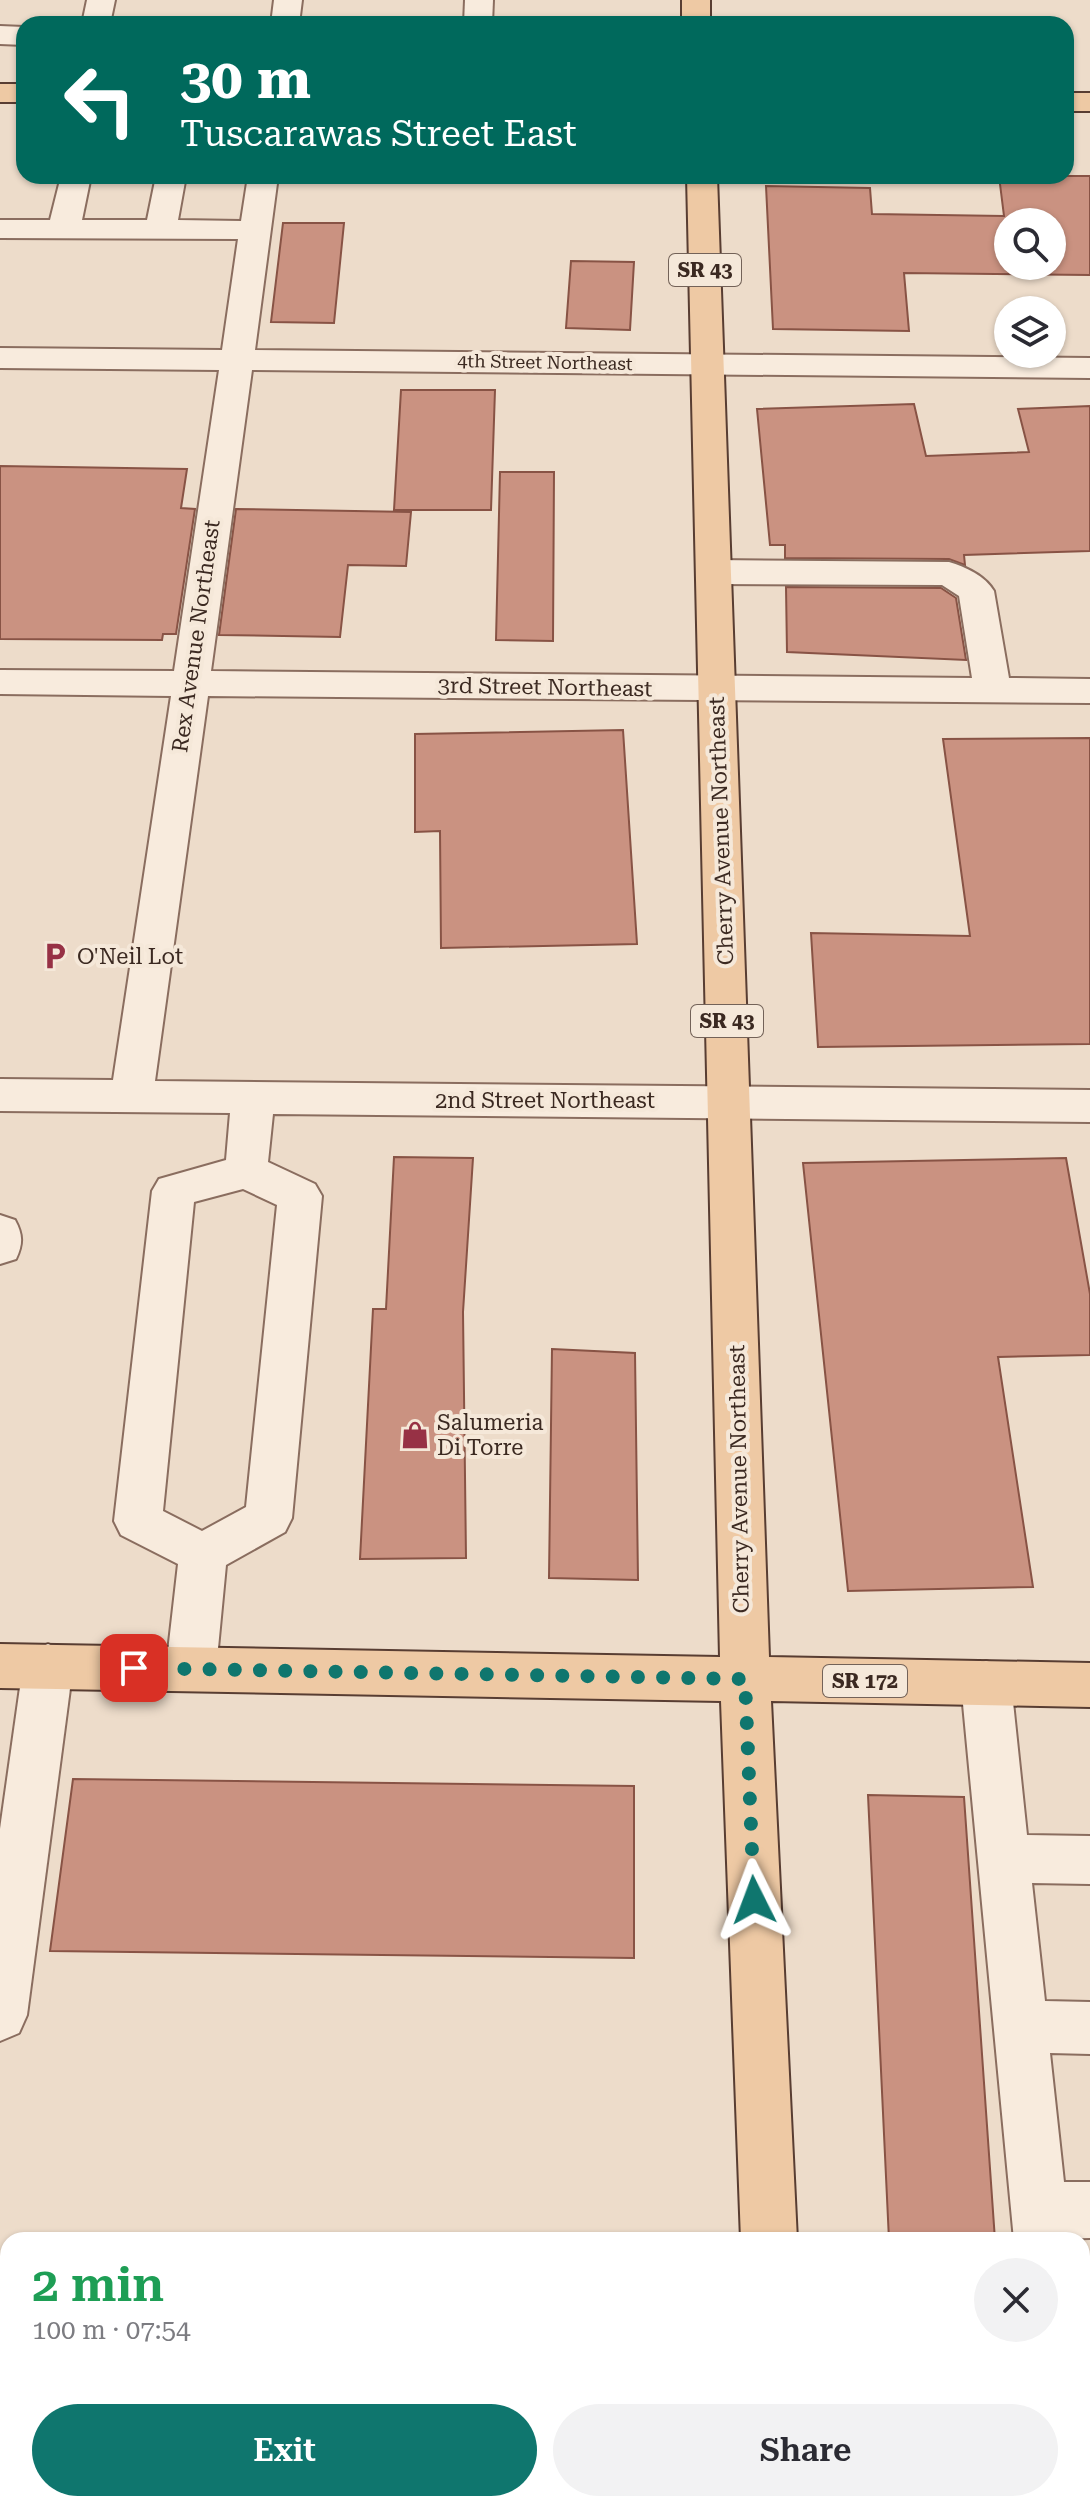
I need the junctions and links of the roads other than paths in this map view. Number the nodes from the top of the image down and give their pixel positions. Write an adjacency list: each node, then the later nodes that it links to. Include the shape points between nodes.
1 (74, 184): 6 (street)
2 (169, 184): 7 (street)
3 (262, 184): 8 (street, Rex Avenue Northeast)
4 (702, 184): 11 (main road, Cherry Avenue Northeast / SR 43)
5 (0, 229): 6 (street)
6 (64, 229): 7 (street)
7 (161, 229): 8 (street)
8 (254, 230): 10 (street, Rex Avenue Northeast)
9 (0, 358): 10 (street, 4th Street Northeast)
10 (234, 359): 11 (street, 4th Street Northeast); 15 (street, Rex Avenue Northeast)
11 (709, 364): 12 (street, 4th Street Northeast); 13 (main road, Cherry Avenue Northeast / SR 43)
12 (1090, 368)
13 (714, 572): 16 (main road, Cherry Avenue Northeast / SR 43); 17 (street, via 949,574 976,591)
14 (0, 682): 15 (street, 3rd Street Northeast)
15 (189, 684): 16 (street, 3rd Street Northeast); 20 (street, Rex Avenue Northeast)
16 (717, 689): 17 (street, 3rd Street Northeast); 22 (main road, Cherry Avenue Northeast / SR 43)
17 (993, 691): 18 (street, 3rd Street Northeast)
18 (1090, 691)
19 (0, 1095): 20 (street, 2nd Street Northeast)
20 (132, 1097): 21 (street, 2nd Street Northeast)
21 (253, 1098): 22 (street, 2nd Street Northeast); 24 (street)
22 (730, 1102): 23 (street, 2nd Street Northeast); 30 (main road, Cherry Avenue Northeast / SR 43)
23 (1090, 1106)
24 (246, 1171): 27 (street, via 300,1196 268,1518); 27 (street, via 174,1191 138,1521)
25 (0, 1232): 26 (street)
26 (0, 1247)
27 (203, 1554): 29 (street)
28 (24, 1666): 29 (main road, SR 172); 35 (street)
29 (191, 1669): 30 (main road, SR 172)
30 (745, 1679): 31 (main road, SR 172); 39 (main road, SR 43)
31 (986, 1683): 32 (main road, SR 172); 33 (street)
32 (1090, 1685)
33 (1004, 1859): 34 (street); 36 (street)
34 (1090, 1860)
35 (0, 2015)
36 (1020, 2027): 37 (street); 38 (street)
37 (1090, 2028)
38 (1057, 2220)
39 (769, 2232)

